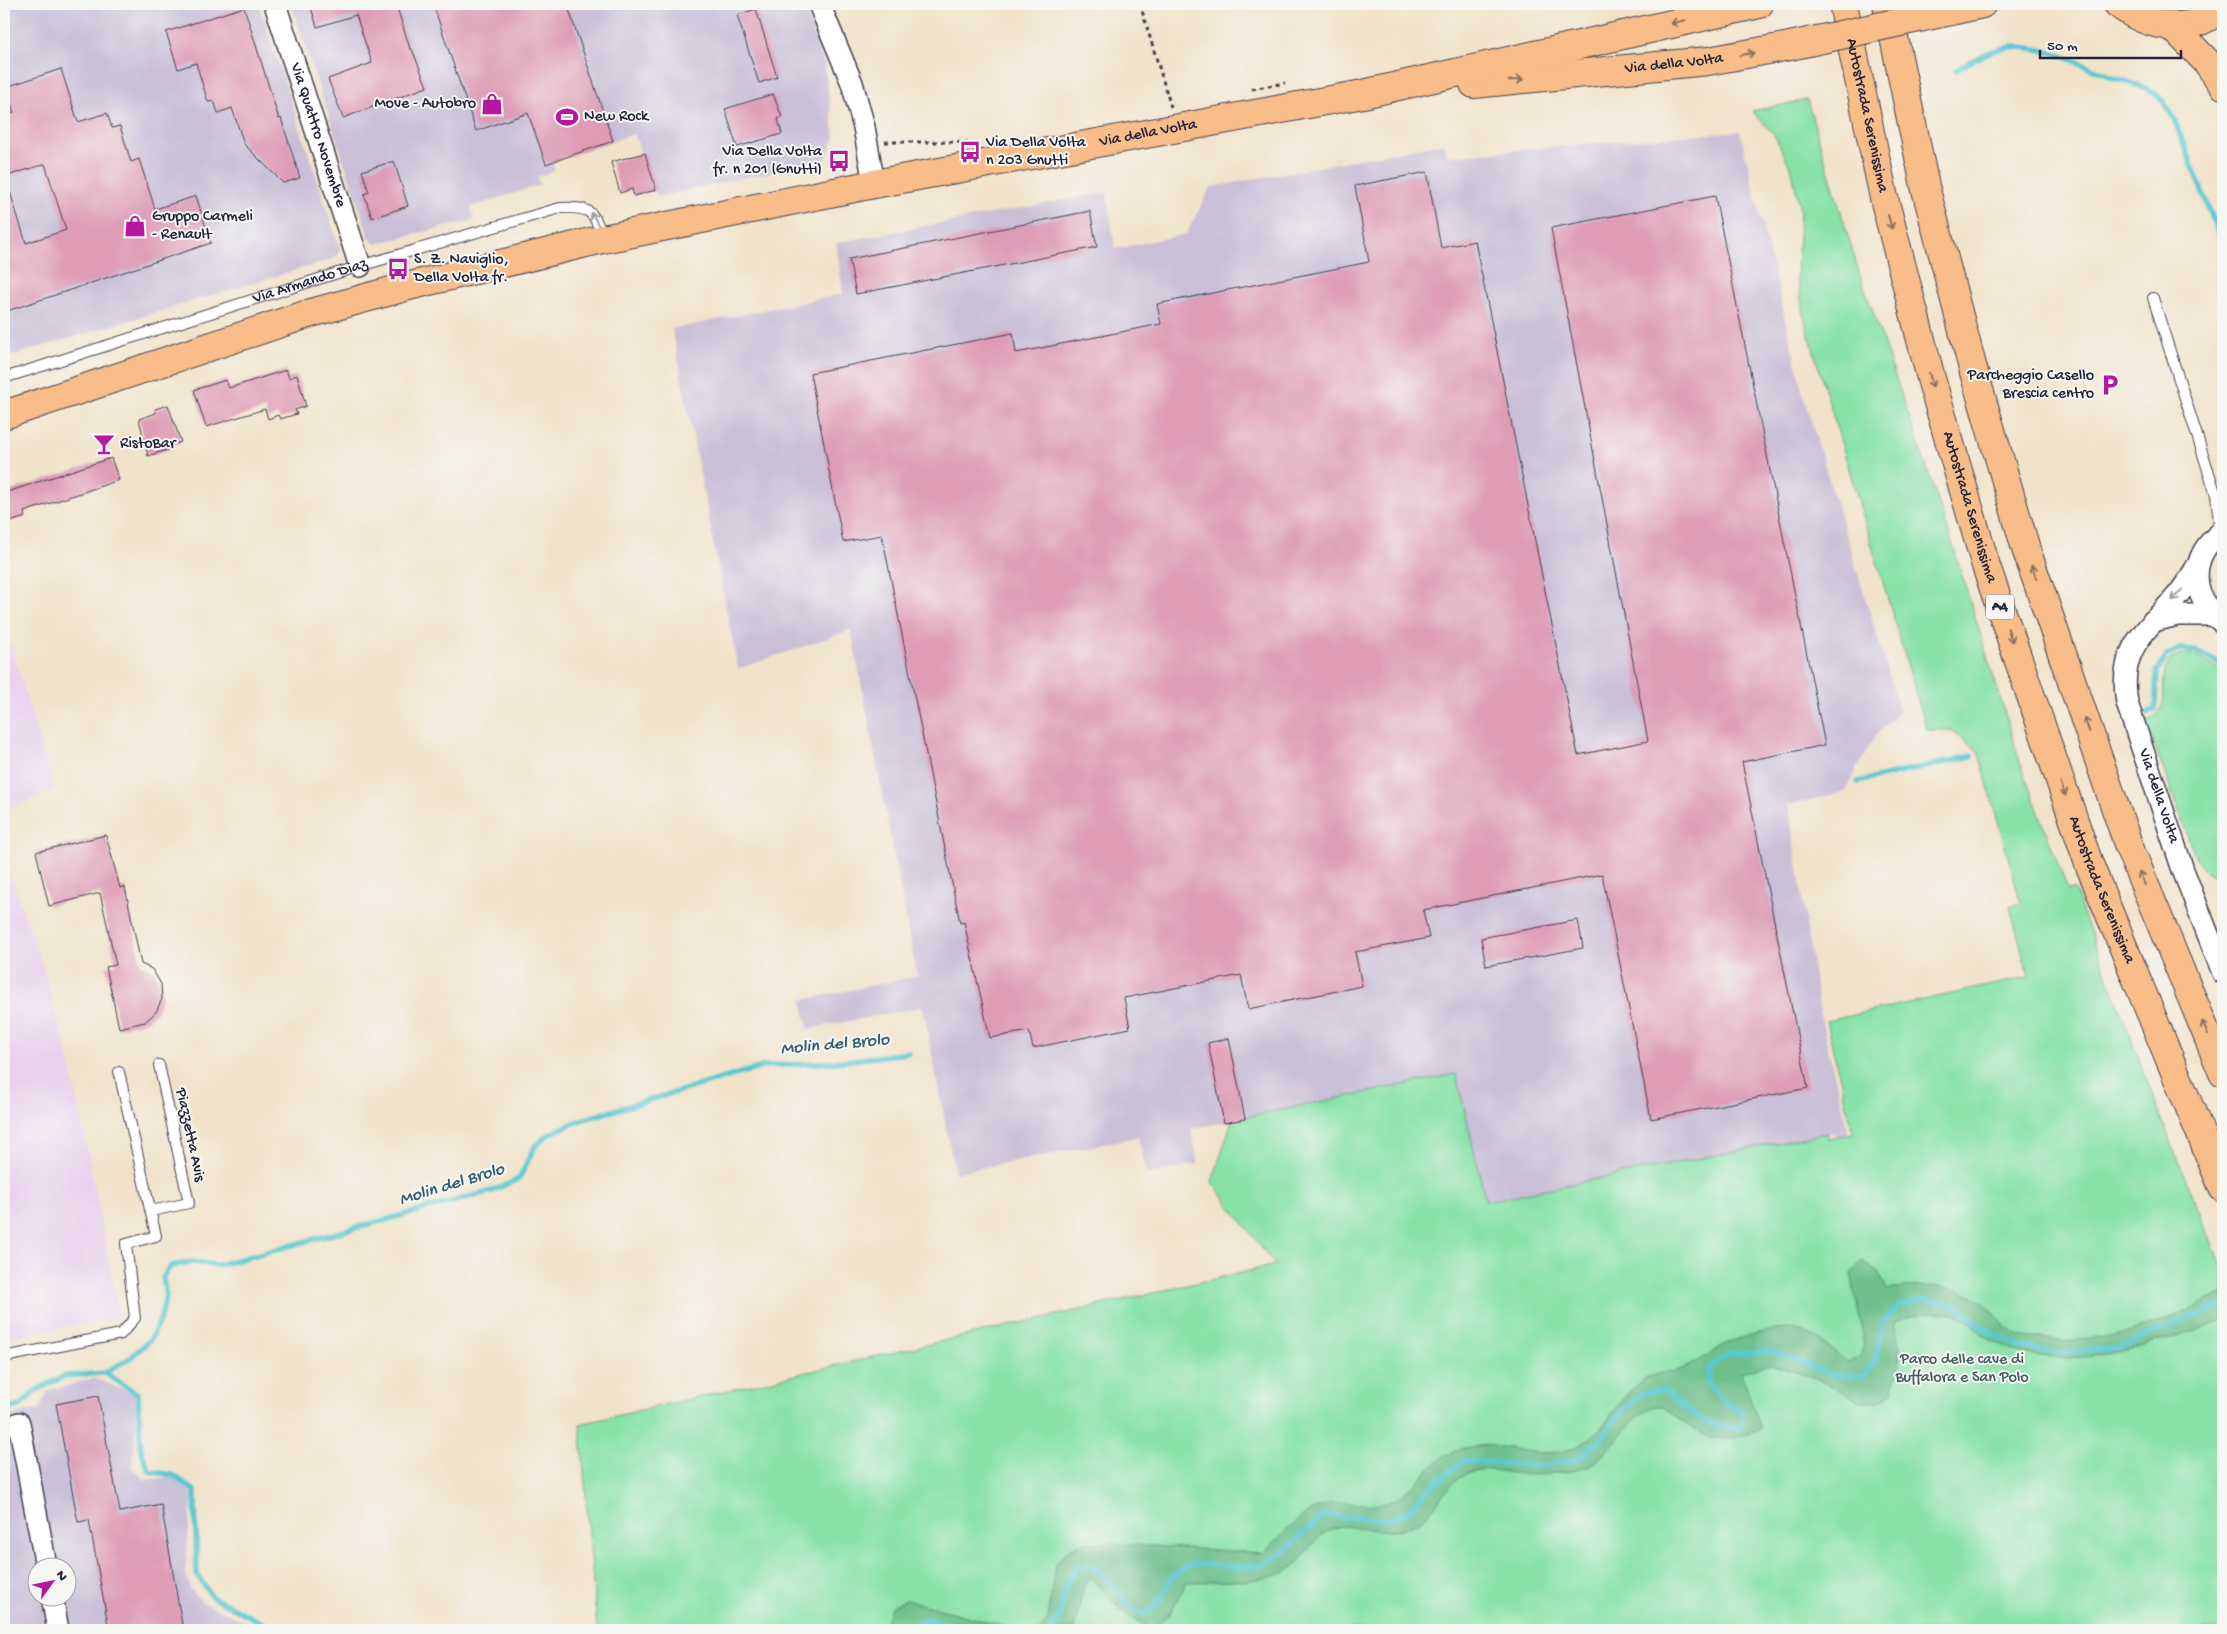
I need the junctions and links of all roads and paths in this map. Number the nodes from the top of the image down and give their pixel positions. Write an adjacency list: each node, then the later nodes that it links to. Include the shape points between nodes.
1 (275, 4): 17 (street, Via Quattro Novembre)
2 (819, 4): 14 (street, via 852,83)
3 (1140, 4): 13 (path)
4 (1759, 4): 12 (main road, Via della Volta, one-way to 12)
5 (1843, 4): 30 (main road, Autostrada Serenissima / A4, one-way to 30, via 1884,198 1932,382 1986,566 2088,864)
6 (1888, 4): 29 (main road, one-way to 6, via 2130,847 2026,549 1973,369 1925,186)
7 (1982, 4): 12 (main road, Via della Volta, one-way to 7, bridge, via 1708,61)
8 (2118, 4): 10 (main road, via 2152,24)
9 (2223, 4): 10 (main road, via 2206,18)
10 (2172, 26): 11 (main road)
11 (2223, 85)
12 (1363, 94): 13 (main road, Via della Volta)
13 (1177, 127): 14 (main road, Via della Volta)
14 (874, 184): 15 (main road, Via della Volta)
15 (697, 220): 16 (main road, Via Armando Diaz)
16 (603, 239): 17 (lane, Via Armando Diaz, one-way to 17, via 597,220 590,211 579,207 560,208); 20 (main road, Via Armando Diaz, via 311,313)
17 (360, 266): 19 (lane, Via Armando Diaz)
18 (2153, 298): 21 (lane)
19 (4, 378)
20 (4, 415)
21 (2220, 499): 22 (lane)
22 (2219, 534): 23 (street, Via della Volta, via 2204,550)
23 (2198, 565): 24 (street, via 2197,583 2202,600); 25 (street, Via della Volta, one-way to 25, via 2176,598)
24 (2218, 619): 25 (street, via 2177,615)
25 (2153, 622): 26 (street, Via della Volta, via 2138,639 2128,660 2125,674 2127,703 2183,870)
26 (2223, 974)
27 (158, 1065): 31 (lane, Piazzetta Avis, via 189,1203)
28 (119, 1072): 31 (lane)
29 (2223, 1073)
30 (2223, 1188)
31 (151, 1211): 32 (lane, via 156,1236 126,1244 135,1318 121,1334)
32 (4, 1357)
33 (19, 1423): 34 (street)
34 (44, 1556)
35 (54, 1606): 36 (street)
36 (58, 1630)

